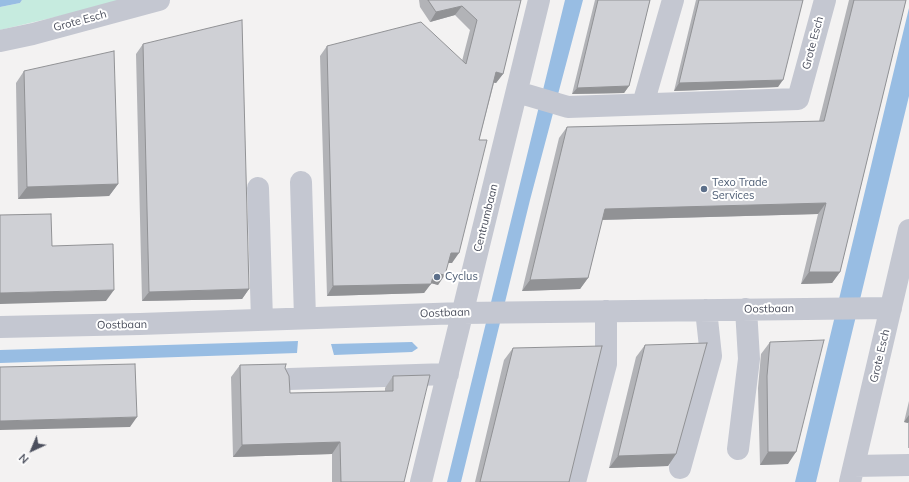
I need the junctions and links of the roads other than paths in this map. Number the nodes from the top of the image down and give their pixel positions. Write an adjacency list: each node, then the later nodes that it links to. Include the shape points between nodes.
1 (159, 0): 5 (street, Grote Esch)
2 (539, 0): 6 (street, Centrumbaan)
3 (673, 0): 7 (street)
4 (825, 0): 7 (street, Grote Esch, via 798,99)
5 (0, 41)
6 (526, 95): 7 (street, Grote Esch, via 568,107); 16 (street, Centrumbaan)
7 (643, 104)
8 (301, 182): 17 (street)
9 (258, 188): 18 (street)
10 (909, 230): 11 (street, Grote Esch)
11 (904, 272): 12 (street, Grote Esch)
12 (891, 308): 13 (street, Oostbaan); 25 (street, Grote Esch)
13 (746, 309): 14 (street, Oostbaan); 22 (street, via 749,359)
14 (706, 310): 15 (street, Oostbaan); 24 (street, via 710,356)
15 (606, 311): 16 (street, Oostbaan); 27 (street, via 606,364)
16 (473, 312): 17 (street, Oostbaan); 20 (street, Centrumbaan)
17 (305, 318): 18 (street, Oostbaan)
18 (262, 320): 19 (street, Oostbaan)
19 (0, 327)
20 (448, 374): 21 (street); 26 (street, Centrumbaan)
21 (288, 379)
22 (738, 449)
23 (909, 465): 25 (street)
24 (680, 468)
25 (852, 474)
26 (421, 482)
27 (575, 482)

